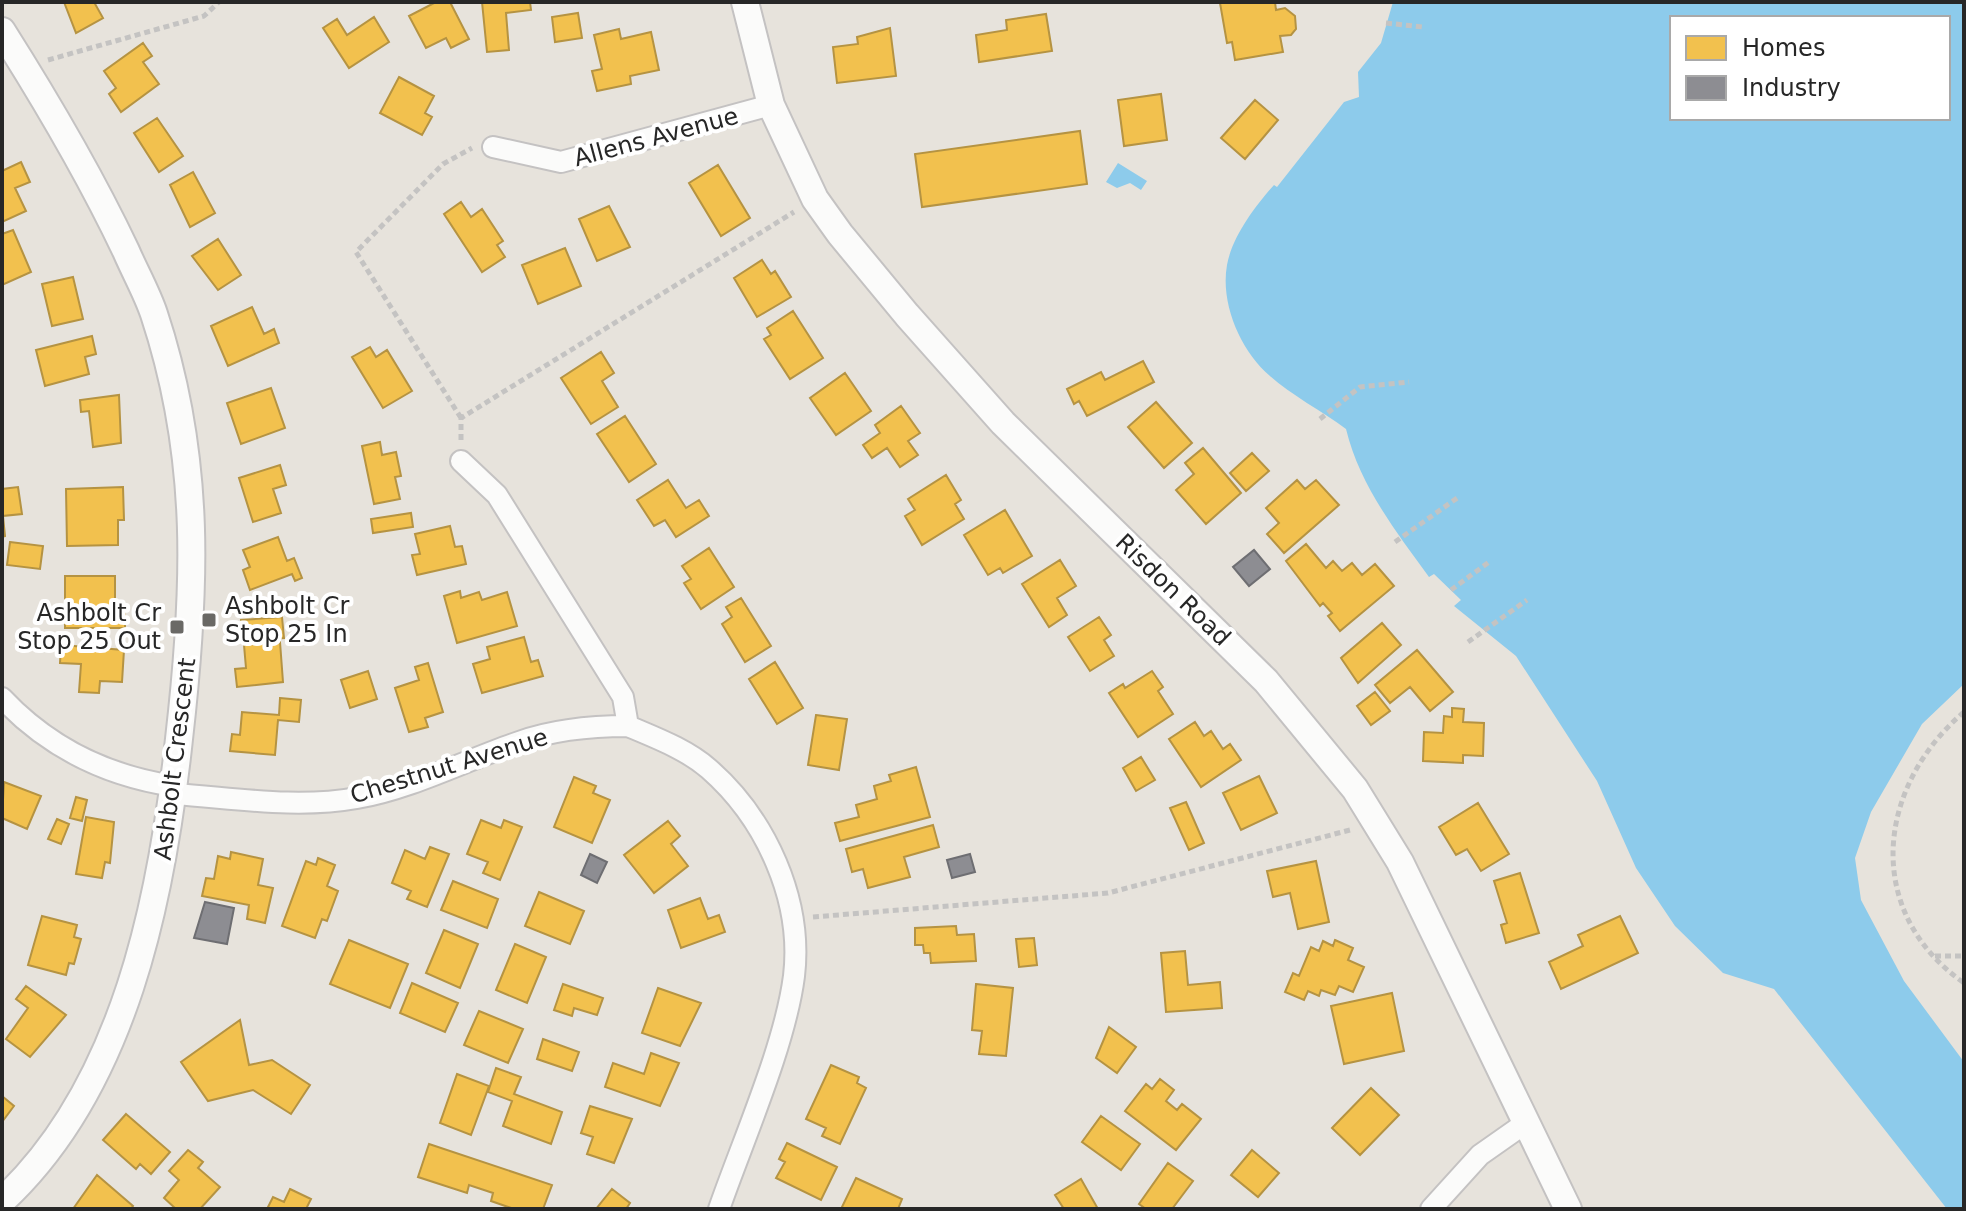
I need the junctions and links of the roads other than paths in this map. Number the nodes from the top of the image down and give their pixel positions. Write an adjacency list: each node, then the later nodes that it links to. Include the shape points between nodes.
1 (745, 2): 3 (street, Risdon Road)
2 (2, 31): 8 (street, Ashbolt Crescent, via 100,195 154,311 173,380 187,461 194,586)
3 (771, 105): 4 (street, Allens Avenue, via 561,162); 9 (street, Risdon Road, via 815,199 873,276 1073,494 1266,681 1325,749 1378,823)
4 (493, 147)
5 (461, 461): 7 (street, via 497,495 623,697)
6 (2, 698): 8 (street, Chestnut Avenue, via 27,725 81,760)
7 (628, 726): 8 (street, Chestnut Avenue, via 582,727 522,741 359,798 273,804); 11 (street, Chestnut Avenue, via 680,749 734,796 774,853 793,919 794,977 782,1029)
8 (174, 790): 10 (street, Ashbolt Crescent, via 140,960 115,1028 59,1132)
9 (1527, 1122): 12 (street, via 1480,1155); 13 (street, Risdon Road)
10 (2, 1201)
11 (719, 1209)
12 (1431, 1209)
13 (1568, 1209)

